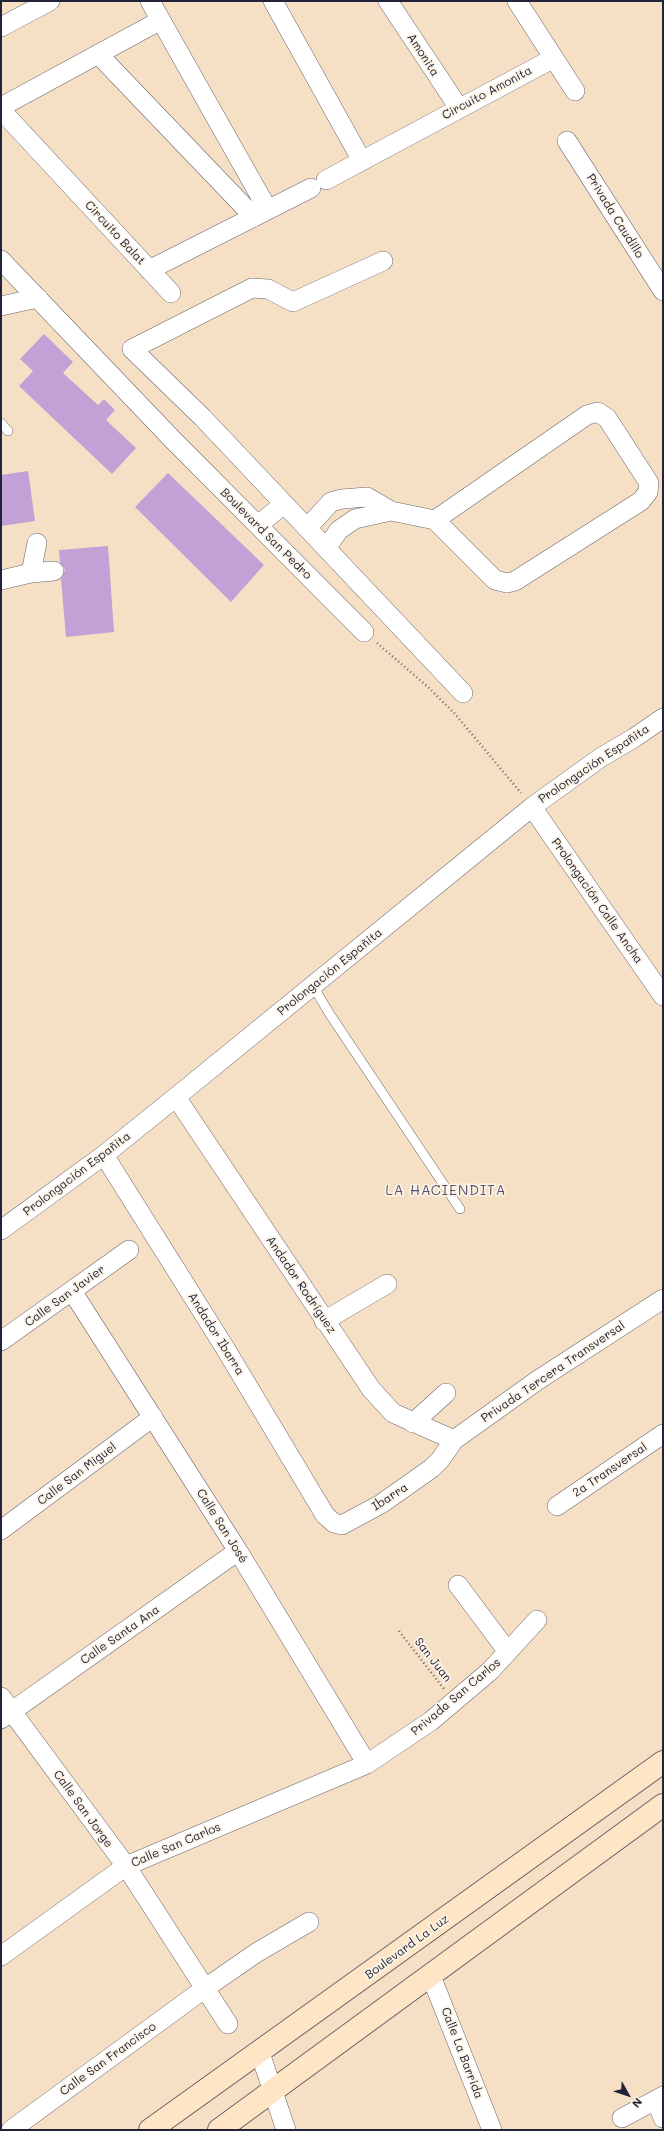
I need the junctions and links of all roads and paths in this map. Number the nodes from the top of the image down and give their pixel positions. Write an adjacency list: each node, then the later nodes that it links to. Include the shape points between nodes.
1 (50, 1): 7 (street)
2 (150, 1): 6 (street)
3 (273, 1): 15 (street)
4 (388, 1): 12 (street, Amonita)
5 (517, 1): 9 (street)
6 (161, 20): 8 (street); 17 (street)
7 (1, 27)
8 (98, 54): 11 (street); 17 (street)
9 (554, 58): 10 (street); 12 (street, Circuito Amonita)
10 (575, 91)
11 (1, 107)
12 (459, 108): 15 (street, Circuito Amonita)
13 (1, 110): 20 (street, Circuito Balat)
14 (567, 140): 21 (street, Privada Caudillo)
15 (362, 161): 16 (street, Circuito Amonita)
16 (318, 184): 17 (street, Circuito Balat)
17 (261, 213): 20 (street, Circuito Balat)
18 (383, 261): 27 (street, via 293,302 268,289 252,288 132,349 203,418)
19 (5, 269): 23 (street, Boulevard San Pedro)
20 (150, 270): 22 (street)
21 (663, 291)
22 (171, 293)
23 (38, 298): 24 (street); 30 (street, Boulevard San Pedro)
24 (1, 306)
25 (1, 423): 26 (lane)
26 (8, 431)
27 (284, 504): 30 (street); 31 (street)
28 (391, 511): 29 (street); 31 (street, via 367,497 342,499 331,502); 33 (street, via 355,520 339,530)
29 (435, 520): 29 (street, via 495,580 507,583 641,501 648,492 649,483 607,418 598,412 587,414)
30 (258, 525): 37 (street, Boulevard San Pedro)
31 (307, 528): 33 (street)
32 (36, 543): 35 (street)
33 (327, 547): 38 (street)
34 (54, 571): 35 (street)
35 (30, 573): 36 (street)
36 (1, 580)
37 (364, 632): 40 (path, via 455,714)
38 (463, 693)
39 (663, 718): 40 (street, Prolongación Españita, via 600,758)
40 (532, 807): 41 (street, Prolongación Españita); 42 (street, Prolongación Calle Ancha)
41 (313, 986): 43 (street, Prolongación Españita); 45 (lane, via 328,1013)
42 (663, 996)
43 (176, 1097): 44 (street, Prolongación Españita); 51 (street, Andador Rodríguez)
44 (104, 1155): 46 (street, Prolongación Españita); 59 (street, Andador Ibarra, via 225,1348)
45 (460, 1209)
46 (1, 1230)
47 (129, 1250): 49 (street, Calle San Javier)
48 (387, 1284): 51 (street)
49 (72, 1291): 52 (street, Calle San Javier); 54 (street, Calle San José)
50 (663, 1299): 57 (street, Privada Tercera Transversal, via 538,1380)
51 (324, 1321): 55 (street, Andador Rodríguez, via 371,1390 393,1413)
52 (1, 1341)
53 (446, 1393): 55 (street)
54 (153, 1417): 60 (street, Calle San Miguel); 61 (street, Calle San José)
55 (413, 1422): 57 (street, Andador Rodríguez)
56 (663, 1434): 58 (street, 2a Transversal)
57 (451, 1445): 59 (street, Ibarra, via 432,1468 381,1504 351,1521 334,1523)
58 (557, 1506)
59 (325, 1515)
60 (1, 1530)
61 (238, 1551): 67 (street, Calle Santa Ana); 69 (street, Calle San José)
62 (458, 1585): 65 (street)
63 (538, 1620): 65 (street, Privada San Carlos)
64 (399, 1631): 66 (path, San Juan)
65 (508, 1652): 66 (street, Privada San Carlos, via 490,1672)
66 (454, 1701): 69 (street, Privada San Carlos, via 425,1725)
67 (5, 1709): 71 (street, Calle San Jorge)
68 (663, 1762): 77 (main road, Boulevard La Luz)
69 (367, 1764): 71 (street, Calle San Carlos)
70 (663, 1805): 74 (main road)
71 (126, 1866): 73 (street, Calle San Carlos); 75 (street, Calle San Jorge)
72 (310, 1922): 75 (street, Calle San Francisco, via 256,1953)
73 (1, 1956)
74 (431, 1976): 78 (main road); 85 (street, Calle La Barrida)
75 (204, 1988): 76 (street, Calle San Jorge); 81 (street, Calle San Francisco)
76 (228, 2024)
77 (260, 2053): 78 (street); 82 (main road, Boulevard La Luz)
78 (273, 2090): 83 (main road); 84 (street)
79 (661, 2105): 80 (street)
80 (622, 2118)
81 (11, 2130)
82 (150, 2130)
83 (219, 2130)
84 (286, 2130)
85 (492, 2130)

